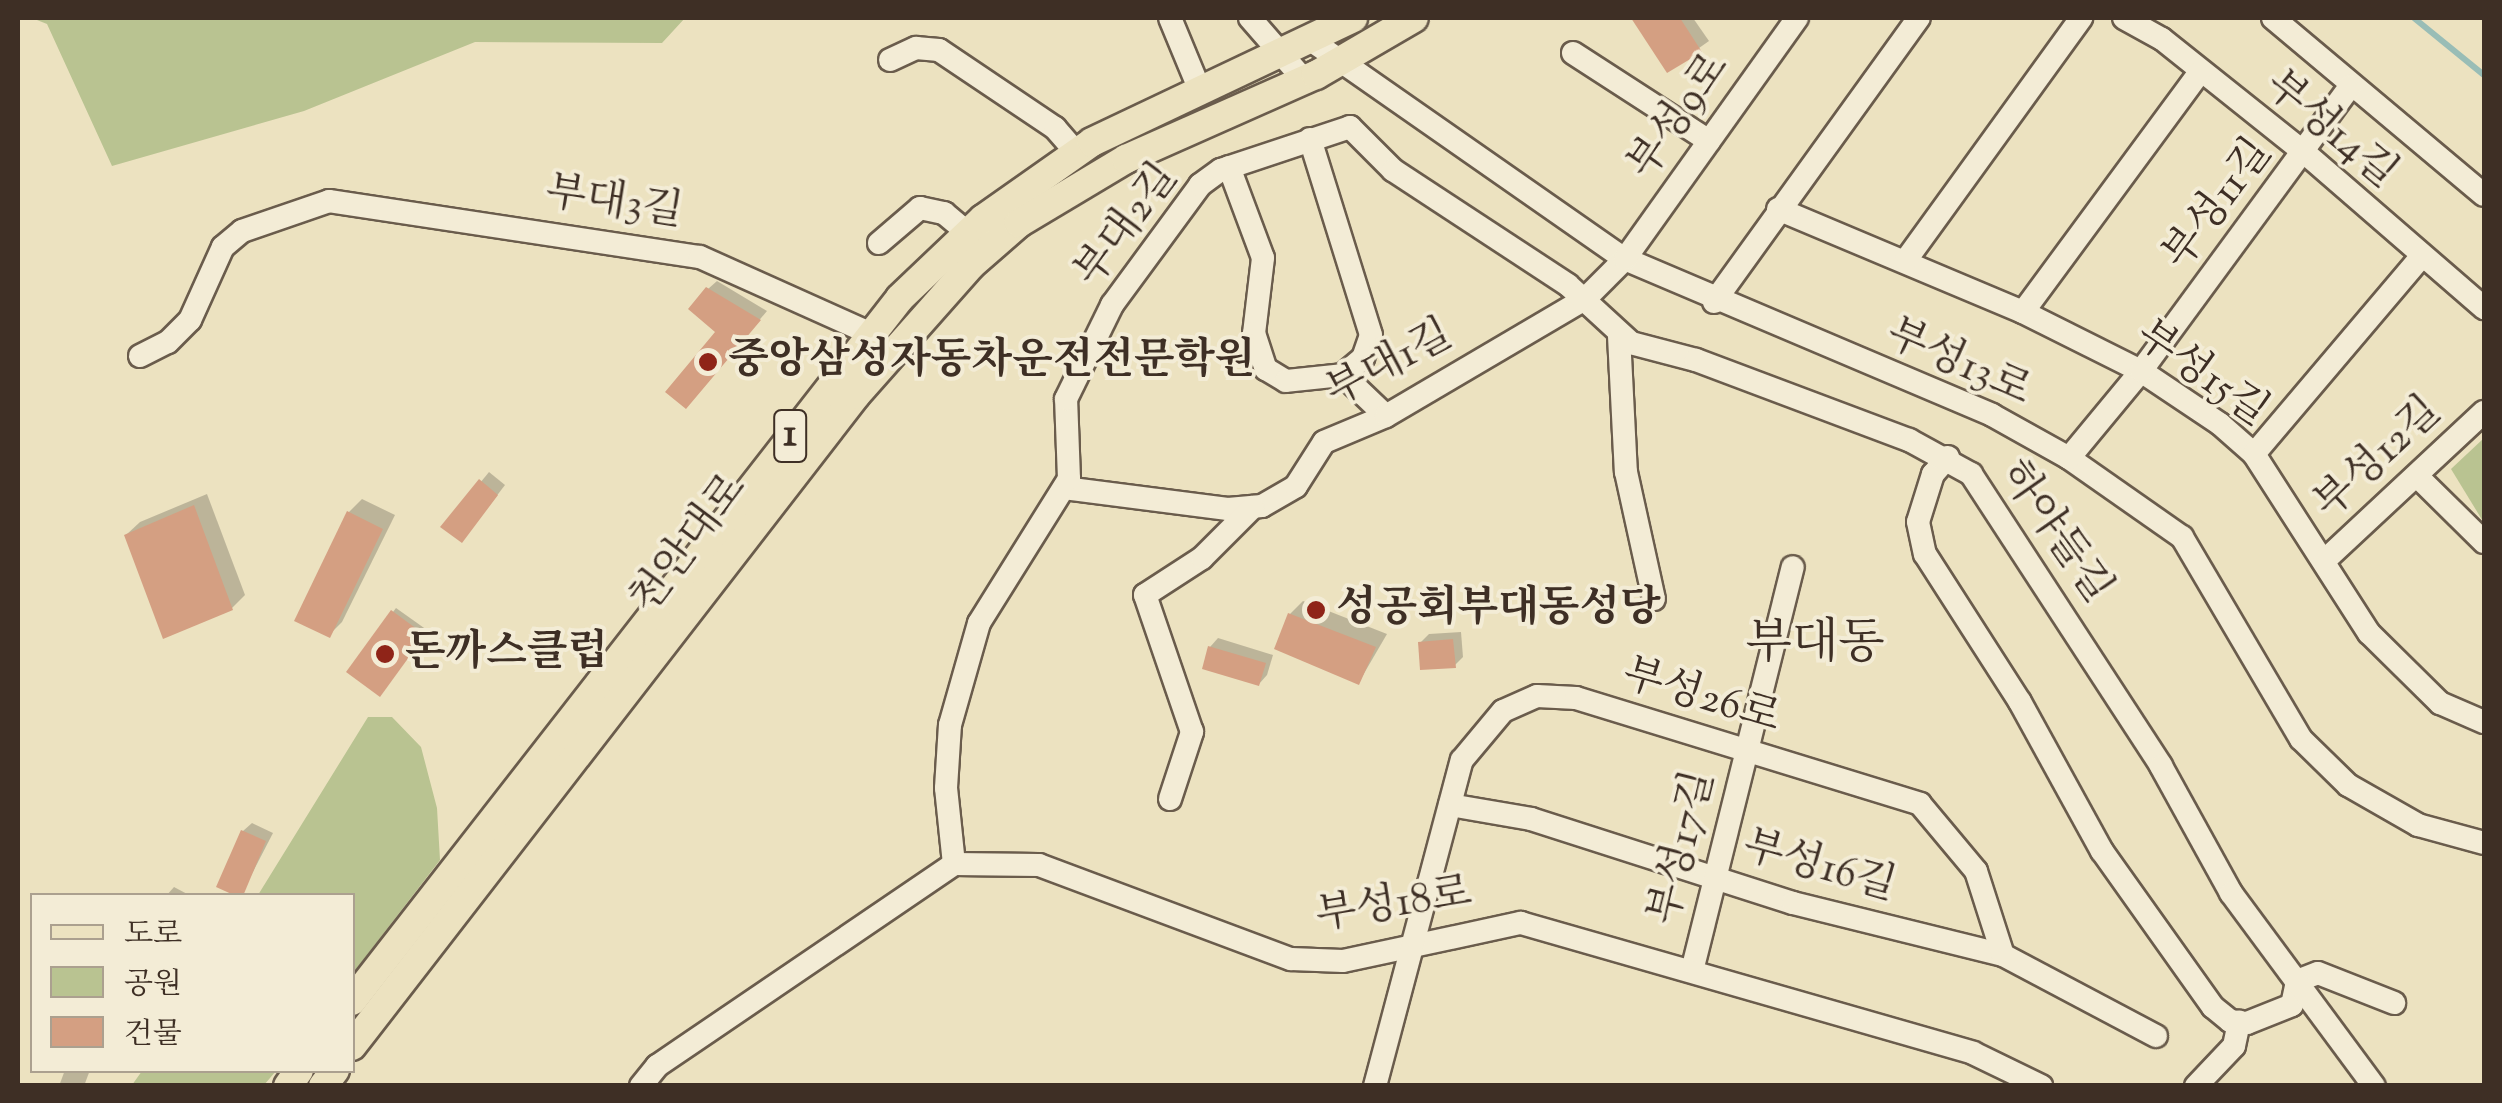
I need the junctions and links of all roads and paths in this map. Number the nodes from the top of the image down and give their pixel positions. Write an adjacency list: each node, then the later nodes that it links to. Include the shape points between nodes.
1 (1170, 18): 18 (street)
2 (1353, 18): 10 (main road, 천안대로 / 1)
3 (1414, 18): 14 (main road, 천안대로 / 1)
4 (1797, 18): 21 (street, 부성9로)
5 (1919, 18): 26 (street)
6 (2080, 18): 31 (street)
7 (2124, 18): 15 (street, 부성14길, via 2162,38)
8 (2273, 18): 17 (street)
9 (1256, 25): 12 (street)
10 (1312, 41): 12 (main road, 천안대로 / 1); 14 (street, 부성13로)
11 (1573, 53): 21 (street)
12 (1281, 54): 16 (street); 18 (main road, 천안대로 / 1)
13 (890, 60): 22 (street, via 916,48 939,50 1055,128)
14 (1342, 62): 16 (main road, 천안대로 / 1); 30 (street, 부성13로)
15 (2199, 72): 23 (street, 부성14길); 35 (street)
16 (1304, 80): 68 (main road, 천안대로 / 1, via 1126,159 1020,223 971,265 856,394)
17 (2350, 87): 23 (street, 부성11길); 25 (street)
18 (1199, 88): 22 (main road, 천안대로 / 1)
19 (1350, 127): 20 (street, 부대2길); 32 (street, 하야들길, via 1393,170)
20 (1310, 139): 24 (street, 부대2길); 40 (street, via 1371,335 1363,358)
21 (1709, 141): 30 (street, 부성9로)
22 (1076, 152): 27 (main road, 천안대로 / 1)
23 (2305, 153): 29 (street, 부성14길); 39 (street, 부성11길)
24 (1229, 167): 40 (street, via 1262,258 1254,333 1266,369 1286,380); 47 (street, 부대2길, via 1174,215 1091,343 1066,399 1073,457)
25 (2484, 195)
26 (1778, 209): 31 (street, 부성15길); 33 (street)
27 (968, 233): 28 (street, via 944,213 920,208); 36 (main road, 천안대로 / 1)
28 (879, 243)
29 (2421, 256): 34 (street, 부성14길); 43 (street)
30 (1625, 260): 32 (street, 부성9로); 33 (street, 부성13로)
31 (1906, 260): 35 (street, 부성15길)
32 (1586, 298): 37 (street, 하야들길); 42 (street, 부대1길)
33 (1714, 302): 45 (street, 부성13로, via 1992,415)
34 (2484, 308)
35 (2023, 312): 39 (street, 부성15길)
36 (871, 334): 38 (street, 부대3길, via 700,257 329,201 242,231 223,247 190,320); 64 (main road, 천안대로 / 1)
37 (1619, 336): 44 (street, 하야들길); 52 (street, via 1626,472)
38 (140, 356)
39 (2141, 371): 43 (street, 부성15길); 45 (street, 부성11길)
40 (1343, 375): 42 (street)
41 (2484, 412): 46 (street, 부성12길)
42 (1386, 416): 48 (street, 부대1길, via 1324,442 1296,486)
43 (2254, 454): 50 (street, 부성15길)
44 (1948, 457): 63 (street, 하야들길, via 1991,496 2161,766 2230,893); 66 (street, via 1934,474 1918,522 1925,554 2020,702 2102,852 2213,1007)
45 (2069, 458): 57 (street, 부성13로, via 2182,536 2301,739 2348,785 2418,825)
46 (2419, 478): 49 (street); 50 (street, 부성12길)
47 (1064, 488): 48 (street); 58 (street, 부대2길, via 978,623 950,725 946,788)
48 (1253, 507): 55 (street, 부대1길, via 1202,558 1145,596 1192,732)
49 (2484, 542)
50 (2324, 561): 53 (street, 부성15길, via 2368,633 2405,673 2440,703)
51 (1793, 568): 54 (street, 부성17길)
52 (1654, 599)
53 (2484, 722)
54 (1747, 752): 56 (street, 부성26로, via 1576,698 1537,696 1503,711 1487,728 1462,760); 59 (street, 부성17길); 61 (street, 부성26로, via 1920,804 1976,872)
55 (1170, 800)
56 (1450, 805): 59 (street, 부성16길, via 1531,820); 60 (street, 부성26로)
57 (2484, 844)
58 (954, 864): 60 (street, 부성18로, via 1039,865 1291,958 1343,961); 69 (street, via 657,1066)
59 (1717, 878): 61 (street, 부성16길); 62 (street, 부성17길)
60 (1412, 943): 62 (street, 부성18로, via 1521,923); 70 (street, 부성26로)
61 (2004, 955): 67 (street, 부성16길)
62 (1692, 971): 71 (street, 부성18로, via 1973,1054)
63 (2297, 981): 65 (street, via 2318,973); 66 (street, via 2292,1005); 73 (street, 하야들길)
64 (355, 997)
65 (2394, 1004)
66 (2239, 1022): 72 (street, via 2234,1046)
67 (2156, 1036)
68 (355, 1042)
69 (641, 1086)
70 (1375, 1086)
71 (2041, 1086)
72 (2196, 1086)
73 (2374, 1086)

